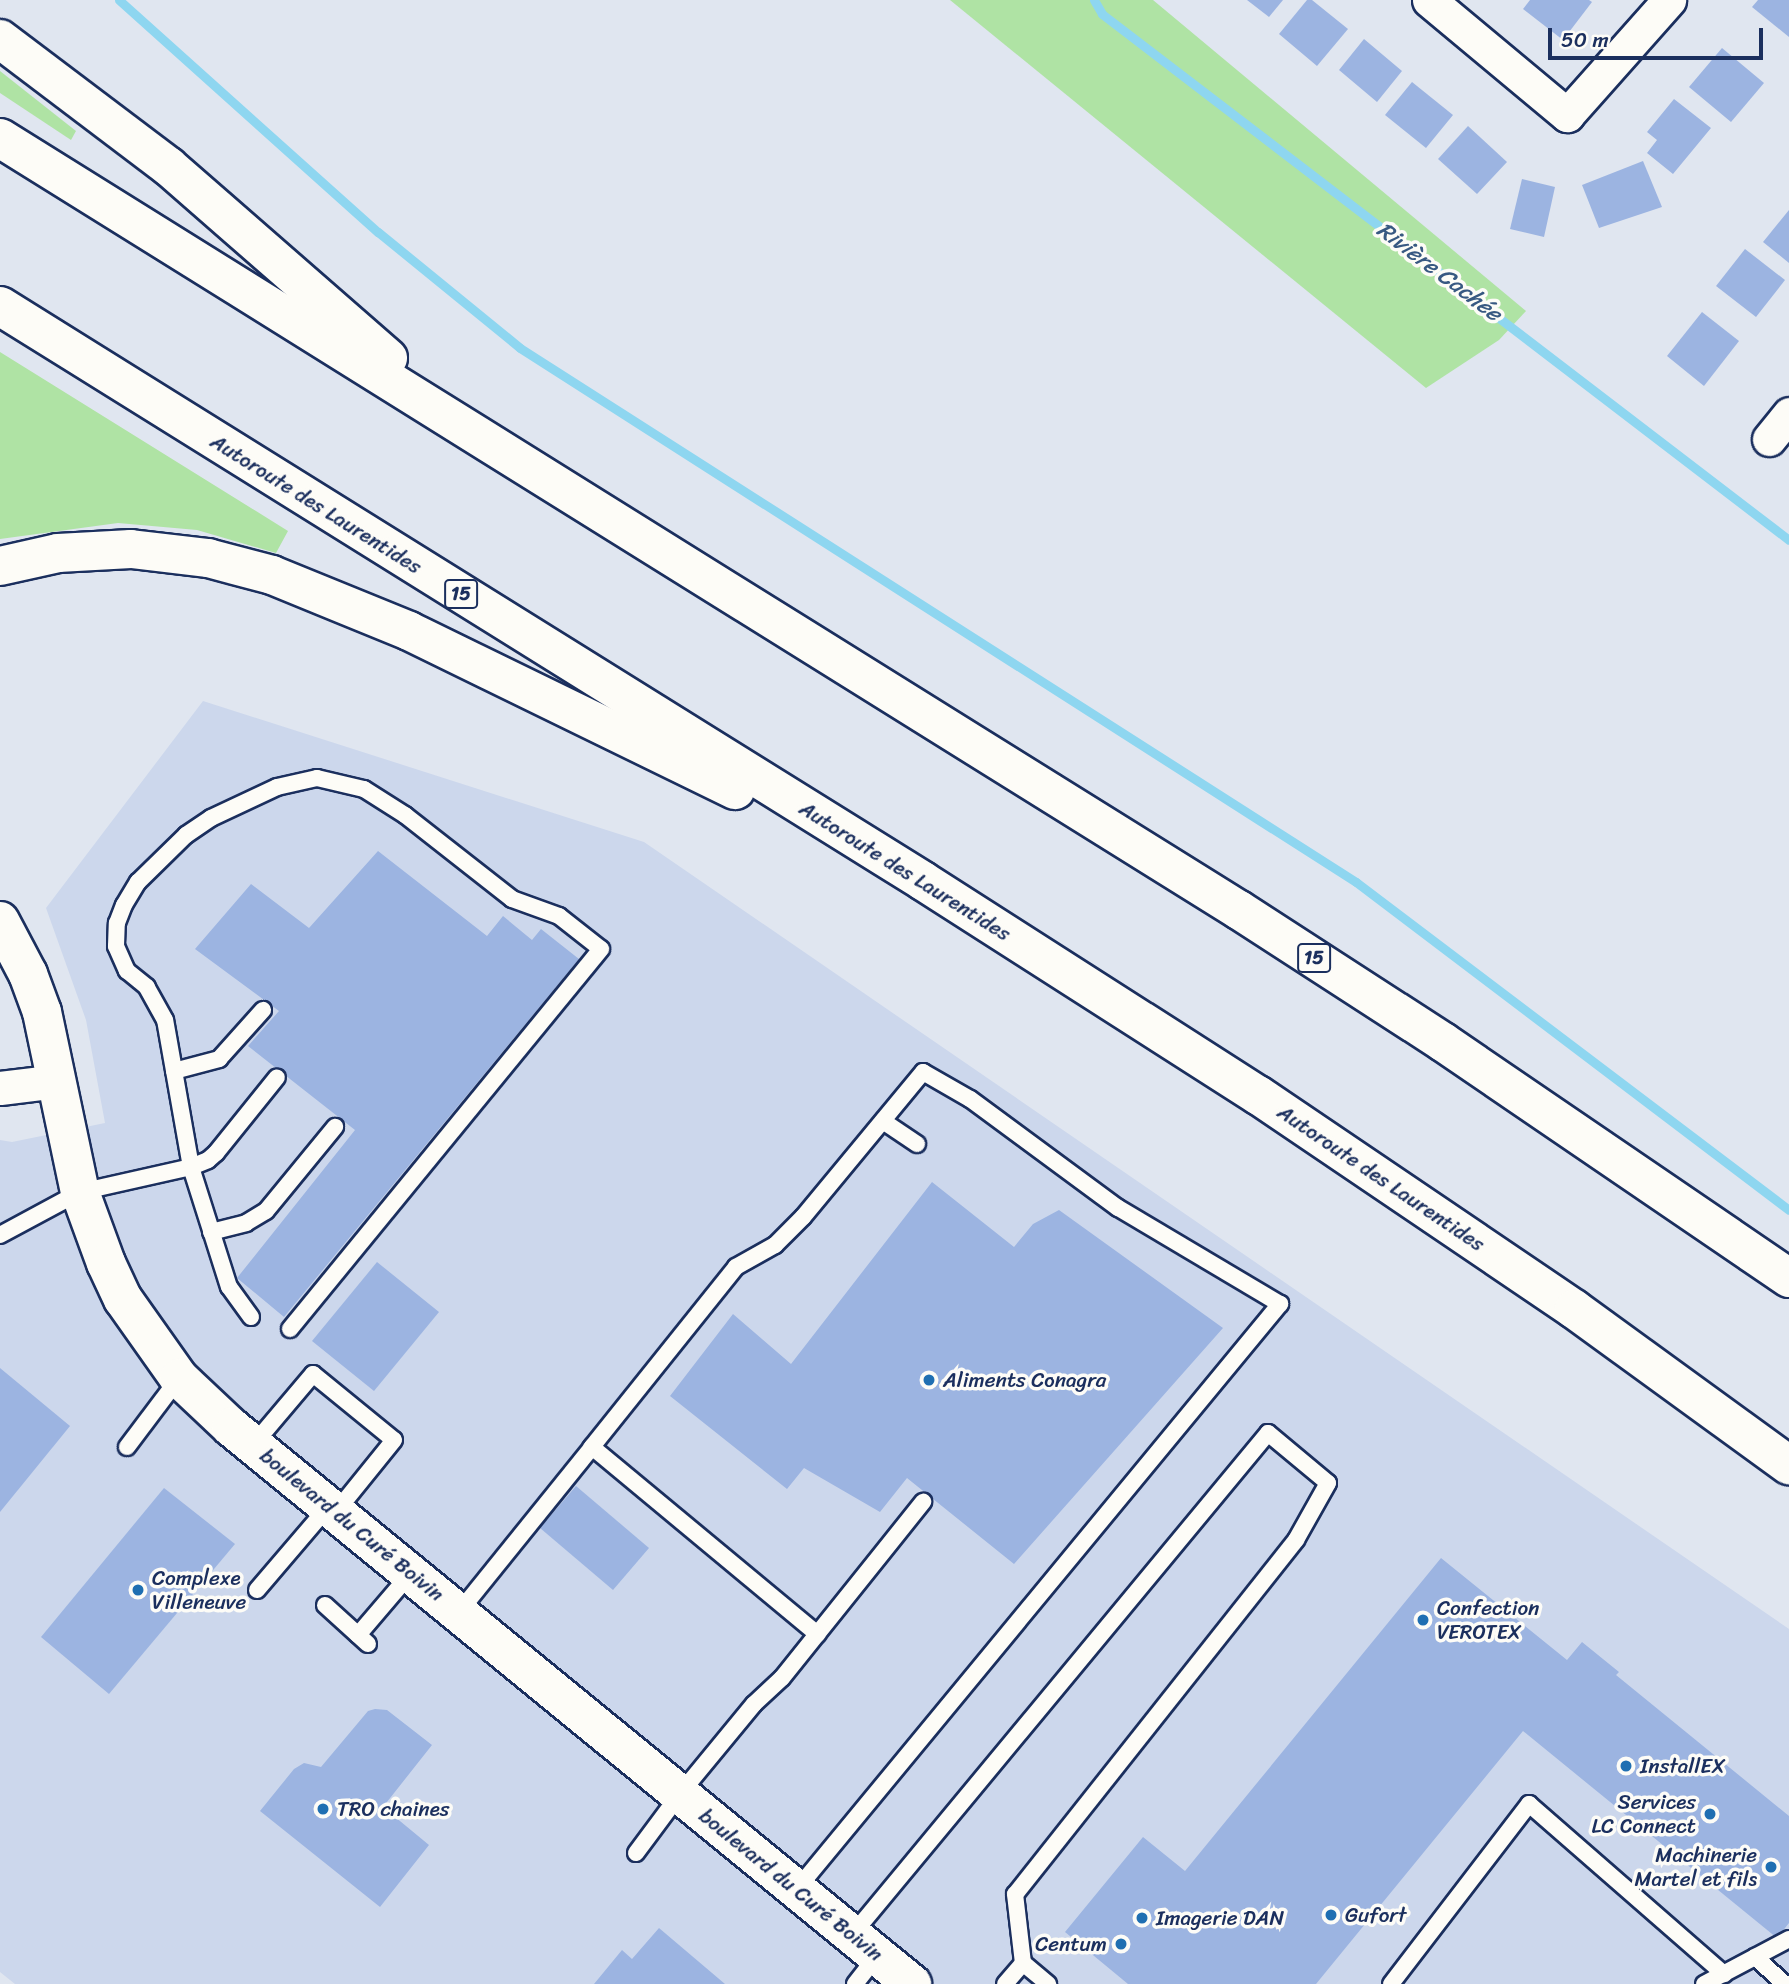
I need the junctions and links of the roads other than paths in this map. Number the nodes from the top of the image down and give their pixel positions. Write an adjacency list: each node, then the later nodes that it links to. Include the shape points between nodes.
1 (1429, 0): 2 (street, via 1567,115)
2 (1669, 0)
3 (0, 39): 6 (main road, via 169,166)
4 (0, 138): 6 (main road, 15)
5 (0, 306): 8 (main road, Autoroute des Laurentides / 15)
6 (474, 433): 22 (main road, 15, via 1341,975)
7 (0, 566): 8 (main road, via 58,553 131,548 208,558 272,575 409,631)
8 (923, 881): 29 (main road, Autoroute des Laurentides / 15, via 1379,1175)
9 (0, 921): 13 (main road, boulevard du Curé Boivin, via 35,991)
10 (262, 1010): 11 (lane, via 219,1059)
11 (174, 1071): 18 (lane); 24 (lane, via 165,1020 156,1000 127,971 116,946 124,905 138,882 186,835 243,802 301,780 340,781 384,800 512,899 559,916 601,949)
12 (277, 1077): 18 (lane, via 216,1153)
13 (57, 1080): 14 (street); 19 (main road, boulevard du Curé Boivin)
14 (0, 1088)
15 (883, 1121): 17 (lane); 28 (lane, via 775,1245 736,1267); 39 (lane, via 923,1072 970,1099 1118,1208 1280,1304)
16 (335, 1126): 20 (lane, via 266,1211 246,1223)
17 (917, 1144)
18 (191, 1167): 19 (lane); 20 (lane)
19 (80, 1192): 21 (lane); 25 (main road, boulevard du Curé Boivin, via 123,1299)
20 (211, 1232): 23 (lane, via 229,1287)
21 (0, 1235)
22 (1789, 1278)
23 (251, 1317)
24 (290, 1329)
25 (178, 1378): 26 (main road, boulevard du Curé Boivin); 27 (lane)
26 (253, 1445): 31 (main road, boulevard du Curé Boivin); 31 (lane, via 313,1374 394,1440)
27 (127, 1447)
28 (592, 1447): 35 (lane); 36 (lane)
29 (1789, 1465)
30 (922, 1502): 36 (lane)
31 (332, 1509): 32 (main road, boulevard du Curé Boivin); 33 (lane)
32 (411, 1573): 34 (lane, via 363,1640); 35 (main road, boulevard du Curé Boivin)
33 (257, 1590)
34 (325, 1605)
35 (459, 1612): 37 (main road, boulevard du Curé Boivin)
36 (817, 1634): 37 (lane)
37 (679, 1795): 38 (lane); 39 (main road, boulevard du Curé Boivin)
38 (636, 1853)
39 (797, 1889): 42 (main road, boulevard du Curé Boivin)
40 (1789, 1939): 41 (lane)
41 (1755, 1957): 44 (lane); 50 (lane)
42 (861, 1958): 43 (lane, via 1268,1433 1328,1483 1296,1540 1016,1894); 45 (main road, boulevard du Curé Boivin)
43 (1023, 1963): 46 (lane); 47 (lane)
44 (1724, 1974): 48 (lane, via 1529,1804); 49 (lane)
45 (912, 1984)
46 (1005, 1984)
47 (1048, 1984)
48 (1391, 1984)
49 (1704, 1984)
50 (1785, 1984)

